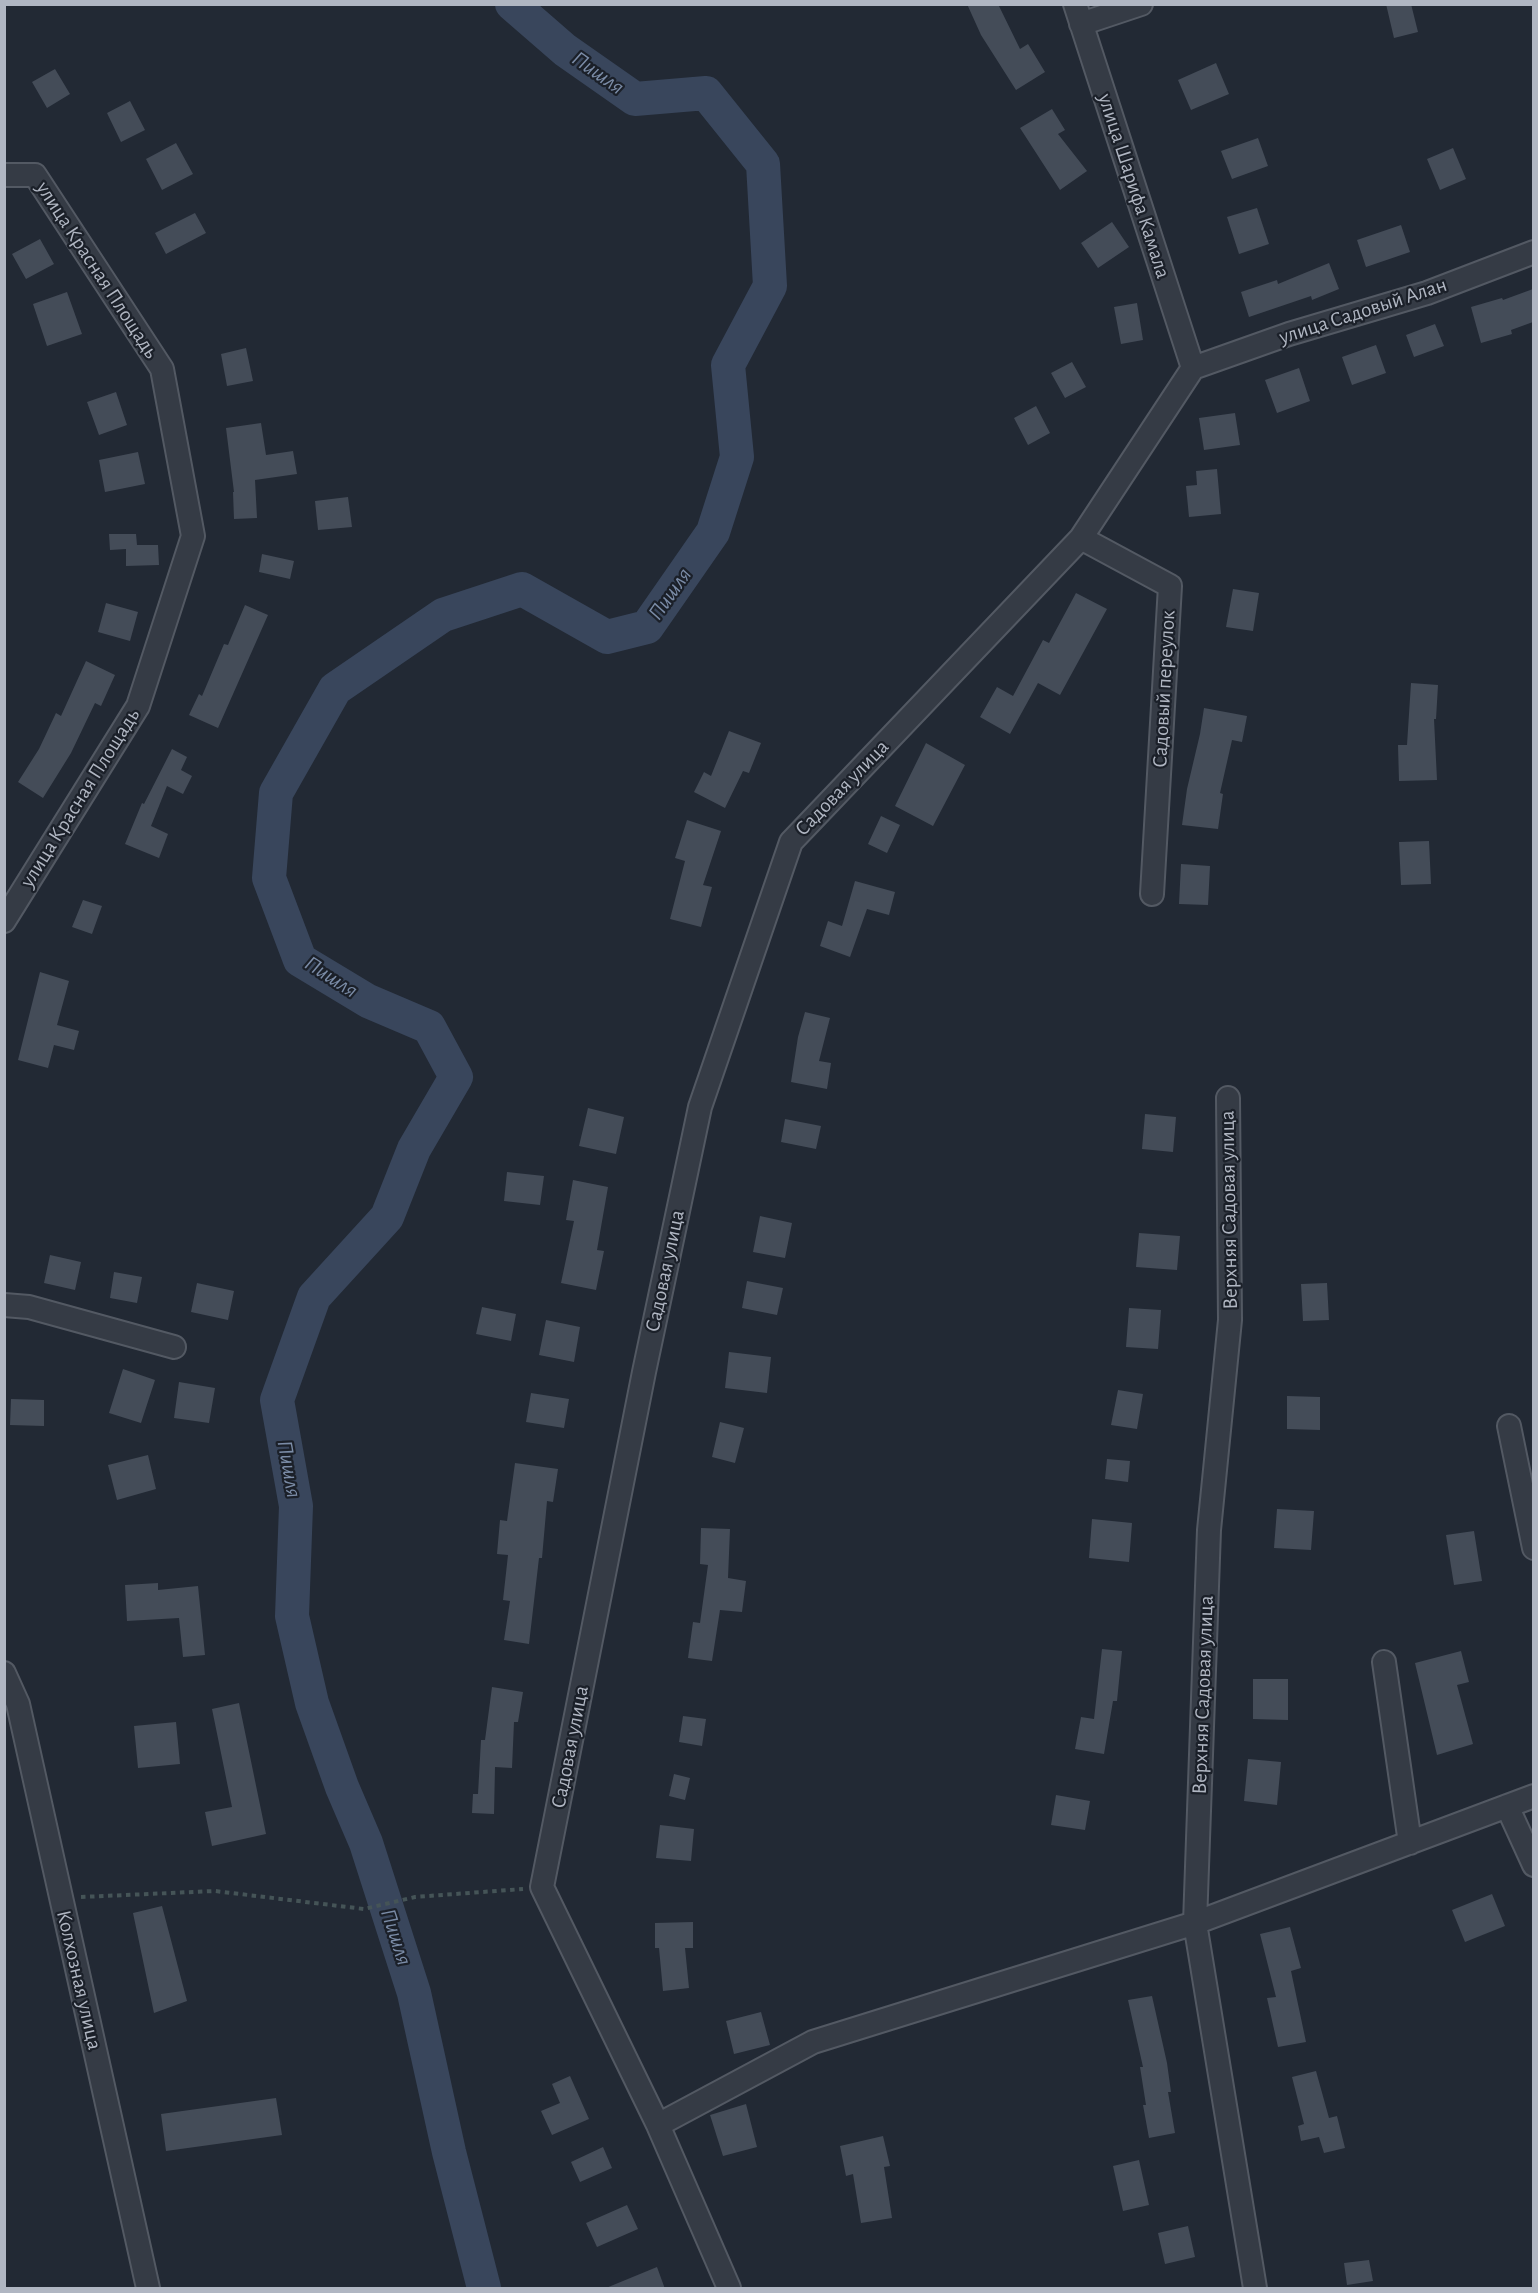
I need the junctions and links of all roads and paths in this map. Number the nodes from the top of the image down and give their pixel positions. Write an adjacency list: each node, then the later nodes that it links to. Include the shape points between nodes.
1 (1141, 4): 2 (street)
2 (1078, 14): 5 (street, улица Шарифа Камала)
3 (4, 175): 8 (street, улица Красная Площадь, via 35,175 162,369 193,536 138,706)
4 (1533, 252): 5 (street, улица Садовый Алан, via 1426,293)
5 (1193, 368): 6 (street, Садовая улица)
6 (1081, 538): 7 (street, Садовый переулок, via 1170,586); 20 (street, Садовая улица, via 791,842 700,1107)
7 (1152, 894)
8 (4, 921)
9 (1228, 1098): 22 (street, Верхняя Садовая улица, via 1230,1320 1209,1530)
10 (4, 1305): 11 (street, via 28,1307)
11 (174, 1347)
12 (1509, 1426): 13 (street)
13 (1533, 1548)
14 (1384, 1662): 18 (street)
15 (4, 1672): 21 (street, Колхозная улица, via 18,1704)
16 (1533, 1796): 17 (street)
17 (1507, 1806): 18 (street); 19 (street)
18 (1410, 1843): 22 (street)
19 (1533, 1864)
20 (542, 1887): 21 (path, via 415,1897 364,1909 215,1891); 23 (street)
21 (61, 1898): 24 (street, Колхозная улица)
22 (1195, 1923): 23 (street, via 813,2042); 26 (street, Верхняя Садовая улица)
23 (658, 2125): 25 (street)
24 (148, 2289)
25 (729, 2289)
26 (1255, 2289)

